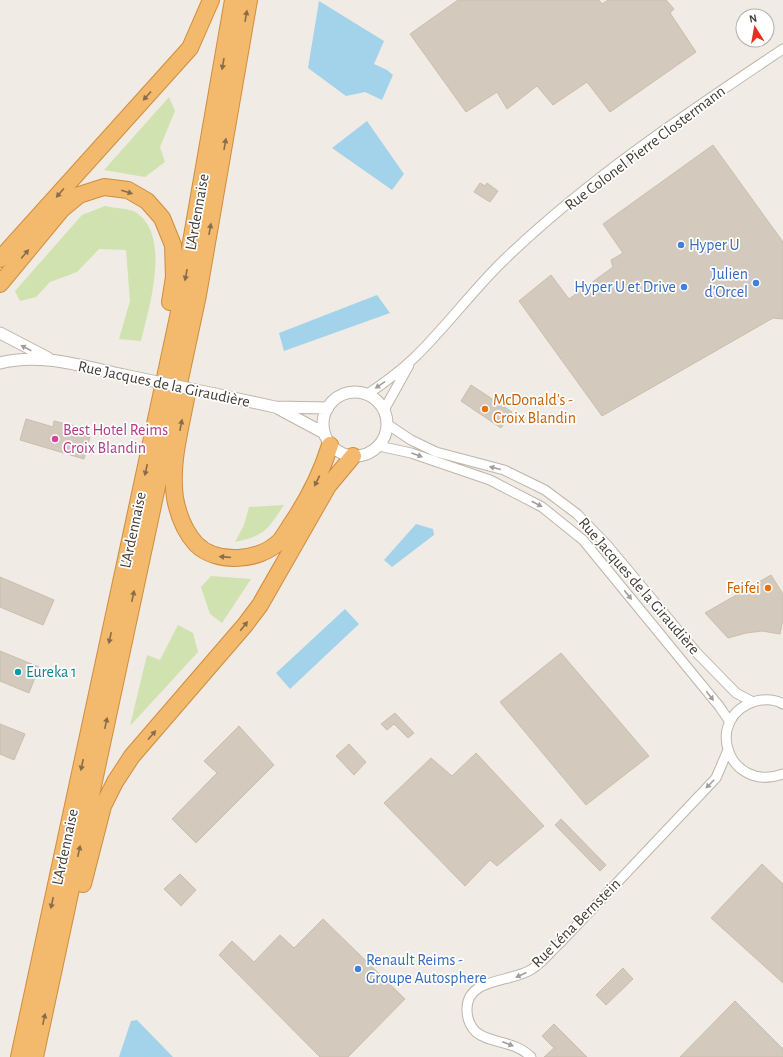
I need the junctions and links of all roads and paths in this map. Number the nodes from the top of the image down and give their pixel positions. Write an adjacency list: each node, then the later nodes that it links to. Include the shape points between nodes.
1 (211, 0): 5 (highway, one-way to 5, via 190,48)
2 (233, 0): 17 (highway, L'Ardennaise, one-way to 17, via 192,241)
3 (249, 0): 7 (highway, L'Ardennaise, one-way to 3)
4 (783, 49): 9 (street, Rue Colonel Pierre Clostermann, via 704,102 593,183 504,260)
5 (0, 259)
6 (0, 284): 17 (highway, one-way to 17, via 62,209 80,195 104,187 128,190 147,201 162,218 174,253 174,277 153,396)
7 (198, 295): 18 (highway, one-way to 7, via 322,469 308,499 279,541 260,555 238,558 216,556 197,545 184,528 175,499 173,463 199,332); 26 (highway, L'Ardennaise, one-way to 7)
8 (0, 333): 10 (street, one-way to 8)
9 (414, 358): 12 (street, Rue Colonel Pierre Clostermann, one-way to 12); 15 (street, Rue Colonel Pierre Clostermann)
10 (54, 360): 11 (street, via 13,359); 13 (street, Rue Jacques de la Giraudière, bridge)
11 (0, 363)
12 (366, 395): 14 (street, via 360,392 347,393 335,399); 15 (street, via 381,404)
13 (275, 407): 14 (street); 18 (street)
14 (328, 408): 18 (street, via 322,420)
15 (384, 410): 16 (street)
16 (387, 424): 19 (street, via 388,430); 21 (street, Rue Jacques de la Giraudière, one-way to 16, via 736,693 696,652 607,545 577,514 545,490 504,470 436,452 410,440)
17 (154, 432): 27 (highway, L'Ardennaise, one-way to 27)
18 (327, 439): 20 (street, via 339,452)
19 (379, 446): 20 (street, via 364,456); 23 (street, Rue Jacques de la Giraudière, one-way to 23, via 411,453 490,480 542,507 583,540)
20 (353, 456): 26 (highway, one-way to 20, via 69,936 103,806 115,782 132,756 260,605 328,486)
21 (752, 702): 22 (street, via 777,700); 23 (street, via 746,704)
22 (783, 704)
23 (730, 722): 24 (street, via 727,727)
24 (728, 750): 25 (street, via 731,759 742,770 757,777 771,778); 29 (street, Rue Léna Bernstein, one-way to 29, via 716,778 559,944 532,969 513,978 485,984 476,989 469,998 467,1014 469,1023 475,1031 483,1037 519,1048)
25 (783, 774)
26 (57, 956): 28 (highway, L'Ardennaise, one-way to 26)
27 (19, 1057)
28 (36, 1057)
29 (531, 1057)

